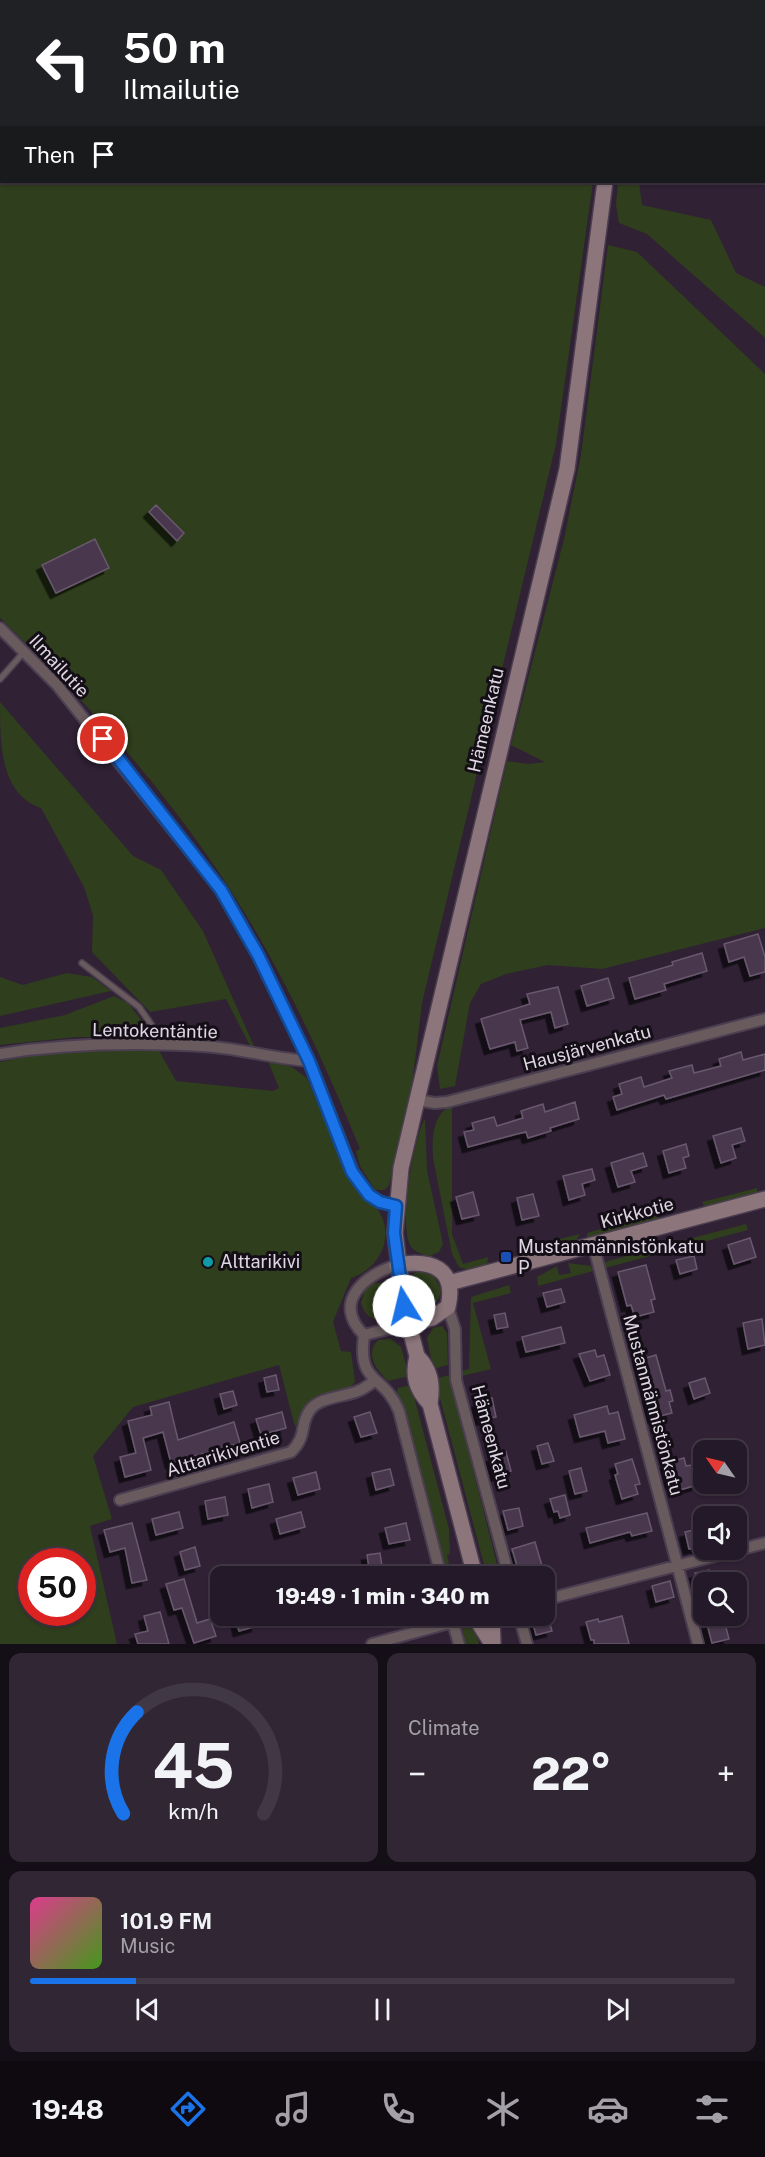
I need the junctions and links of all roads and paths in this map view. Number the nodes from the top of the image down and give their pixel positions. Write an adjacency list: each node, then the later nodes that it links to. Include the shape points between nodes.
1 (605, 183): 10 (main road, Hämeenkatu, via 567,469)
2 (0, 628): 3 (street, Ilmailutie)
3 (24, 652): 4 (lane); 9 (street, Ilmailutie, via 103,739 221,890 258,955)
4 (0, 679)
5 (82, 963): 7 (lane, via 139,1007)
6 (765, 1019): 10 (street, Hausjärvenkatu, via 447,1102)
7 (166, 1046): 8 (street, Lentokentäntie, via 51,1046); 9 (street, Lentokentäntie, via 215,1047)
8 (0, 1054)
9 (309, 1061): 12 (street, Ilmailutie, via 352,1172 380,1202)
10 (417, 1100): 12 (main road, Hämeenkatu)
11 (765, 1199): 13 (main road, Kirkkotie)
12 (396, 1206): 14 (main road, Hämeenkatu)
13 (593, 1244): 15 (main road, Kirkkotie); 25 (street, Mustanmännistönkatu)
14 (397, 1265): 15 (main road, via 428,1264 443,1271); 17 (main road, Hämeenkatu); 18 (street, via 372,1275 356,1289 352,1319)
15 (449, 1283): 16 (main road, Hämeenkatu)
16 (448, 1307): 17 (main road, via 432,1318); 24 (street, Hämeenkatu, via 455,1329 456,1380)
17 (408, 1324): 18 (street); 23 (main road, Hämeenkatu, via 417,1356 430,1376 430,1404)
18 (364, 1335): 19 (street, via 363,1363)
19 (374, 1381): 20 (street, Alttarikiventie, via 360,1391 310,1409 300,1443 291,1452); 22 (street, via 390,1392 399,1411)
20 (120, 1500)
21 (765, 1543): 25 (street)
22 (438, 1566)
23 (472, 1566)
24 (506, 1566)
25 (678, 1566): 26 (street); 36 (street, Mustanmännistönkatu)
26 (555, 1597)
27 (430, 1626): 32 (street)
28 (454, 1626): 33 (street)
29 (480, 1626): 34 (main road)
30 (492, 1626): 34 (main road)
31 (522, 1626): 35 (street)
32 (372, 1644)
33 (459, 1644)
34 (492, 1644)
35 (526, 1644)
36 (698, 1644)

